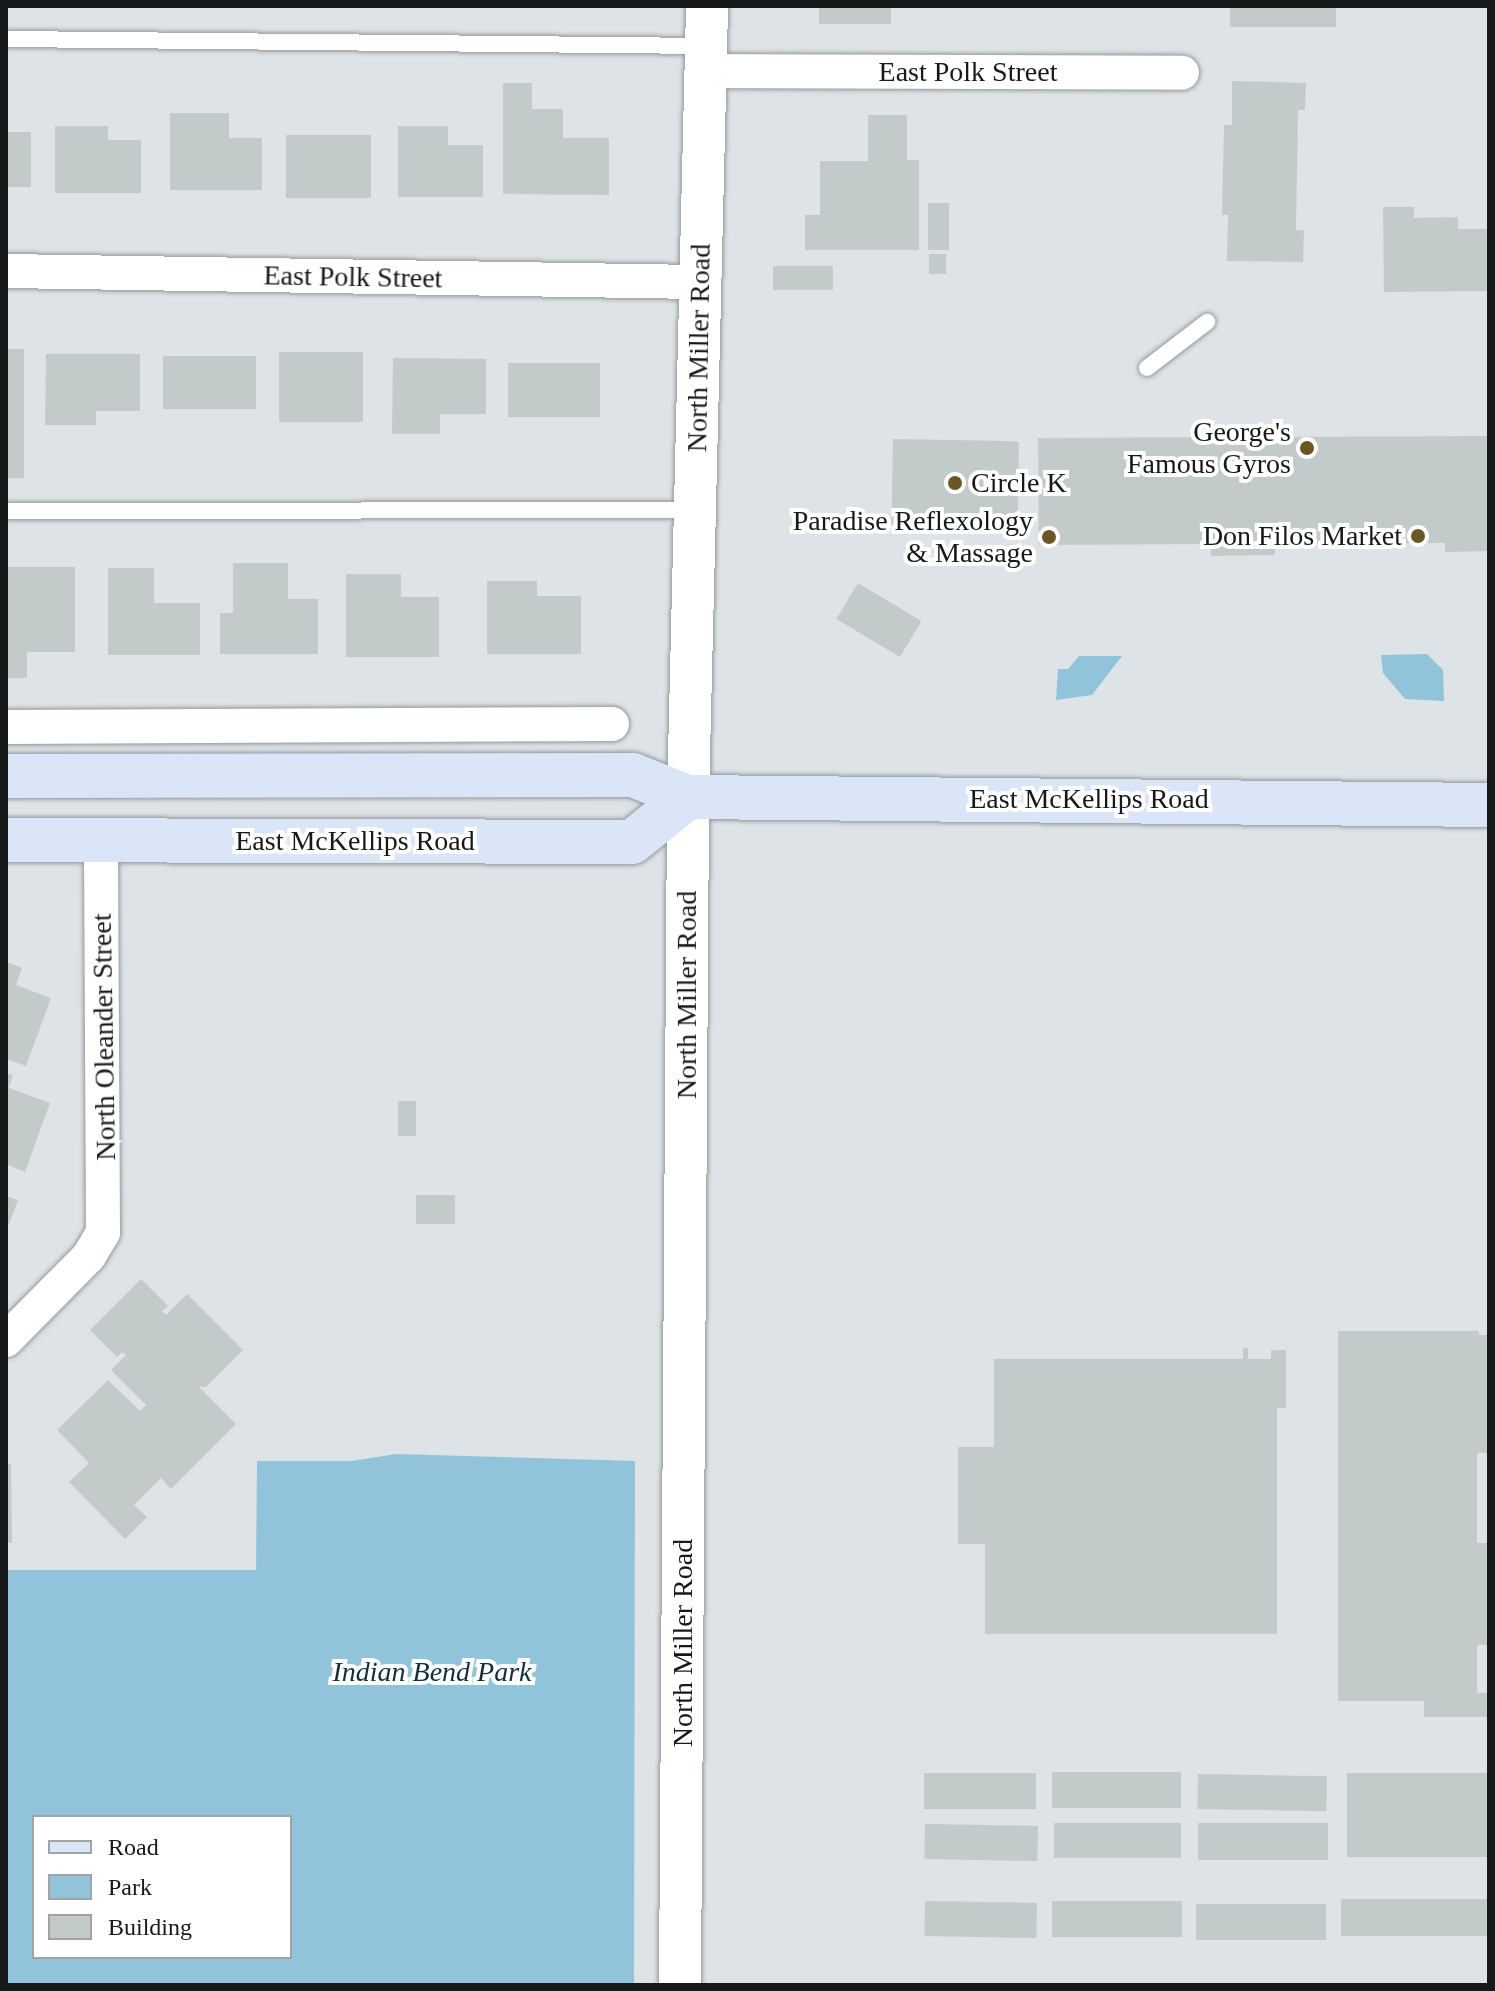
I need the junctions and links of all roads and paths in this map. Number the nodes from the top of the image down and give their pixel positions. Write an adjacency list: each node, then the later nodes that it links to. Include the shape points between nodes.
1 (6, 39): 2 (lane)
2 (706, 41): 3 (street, East Polk Street); 5 (street, North Miller Road)
3 (1182, 73)
4 (6, 271): 5 (street, East Polk Street)
5 (700, 282): 8 (street, North Miller Road)
6 (1207, 322): 7 (lane)
7 (1147, 368)
8 (695, 510): 9 (lane); 13 (street, North Miller Road)
9 (6, 511)
10 (612, 724): 11 (street)
11 (6, 727)
12 (6, 776): 13 (main road, East McKellips Road, via 633,775)
13 (688, 797): 14 (main road, East McKellips Road); 16 (main road, East McKellips Road, via 632,842); 18 (street, North Miller Road)
14 (1489, 805)
15 (6, 840): 16 (main road, East McKellips Road)
16 (101, 840): 17 (street, North Oleander Street, via 103,1233 89,1256)
17 (6, 1340)
18 (680, 1985)

